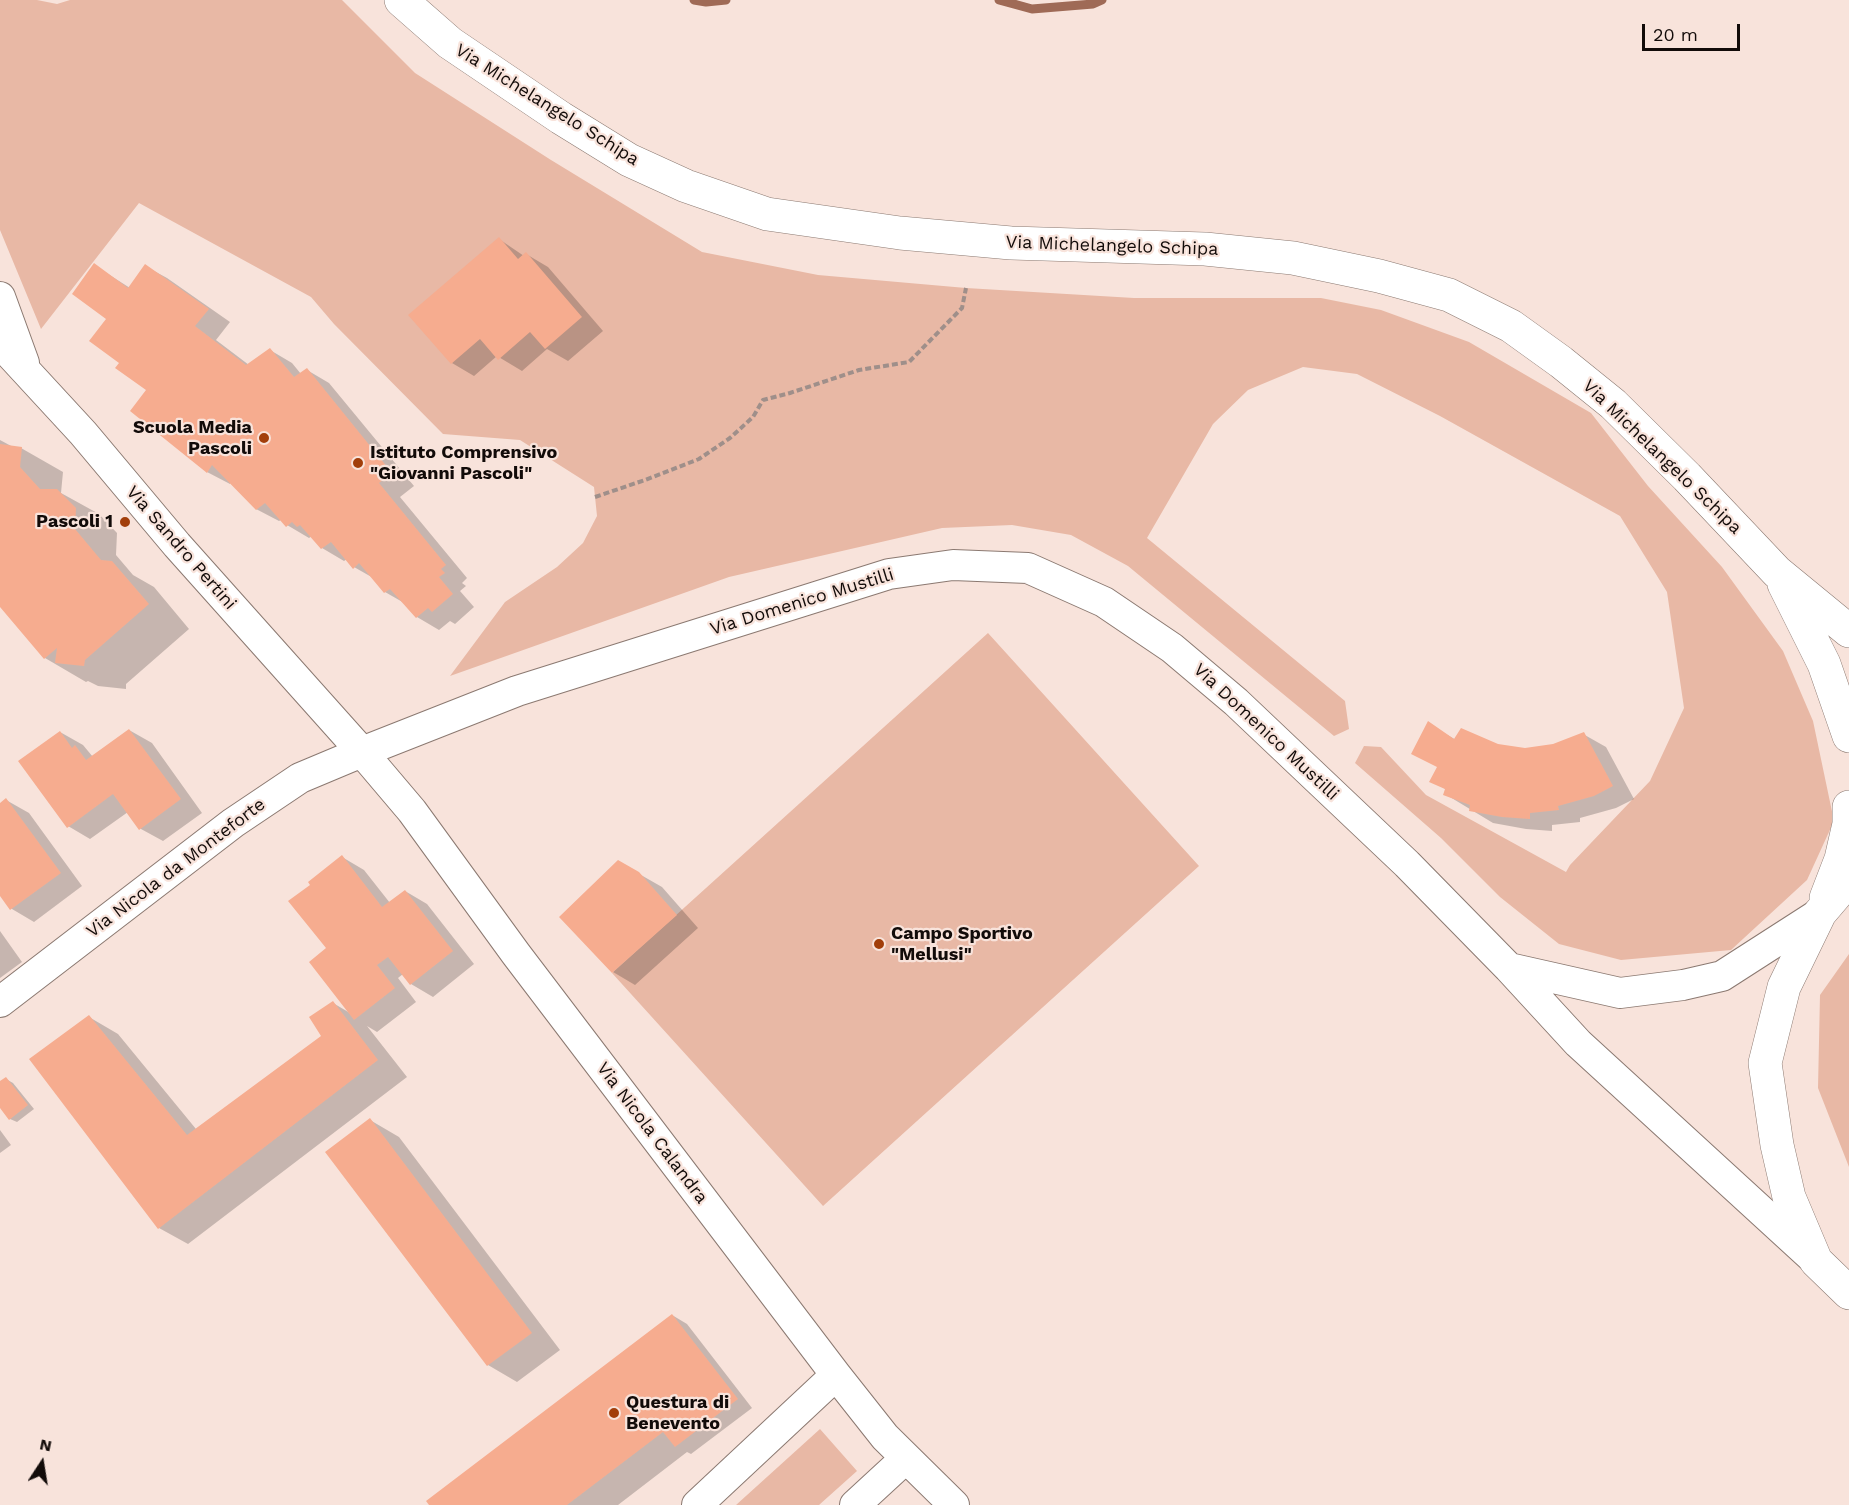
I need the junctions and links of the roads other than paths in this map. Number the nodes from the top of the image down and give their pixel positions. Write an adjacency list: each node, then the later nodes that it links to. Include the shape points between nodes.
1 (401, 0): 5 (main road, Via Michelangelo Schipa, via 450,43 628,160 686,186 768,214 1011,243 1205,249 1293,258 1449,295 1511,326 1612,404)
2 (0, 297): 4 (street)
3 (0, 343): 4 (street, Via Sandro Pertini)
4 (27, 371): 8 (street, Via Sandro Pertini)
5 (1777, 572): 6 (main road, Via Michelangelo Schipa); 7 (main road, Via Michelangelo Schipa, via 1824,664)
6 (1849, 632)
7 (1849, 736)
8 (362, 752): 12 (street, Via Domenico Mustilli, via 517,691 889,574 953,565 1028,568 1104,602 1172,648 1236,702 1407,864); 13 (street, Via Nicola da Monteforte, via 300,778 233,823); 16 (street, Via Nicola Calandra, via 412,811)
9 (1849, 807): 11 (main road, via 1841,859)
10 (1849, 879): 11 (main road)
11 (1820, 913): 12 (street, via 1722,976 1683,985 1620,993); 14 (main road, via 1784,987 1765,1063 1789,1197)
12 (1509, 968): 14 (street, Via Domenico Mustilli, via 1578,1043)
13 (0, 1002)
14 (1816, 1261): 15 (main road)
15 (1849, 1293)
16 (836, 1375): 17 (street, Via Nicola Calandra); 18 (street)
17 (906, 1458): 19 (street); 20 (street, Via Nicola Calandra)
18 (697, 1505)
19 (855, 1505)
20 (954, 1505)

